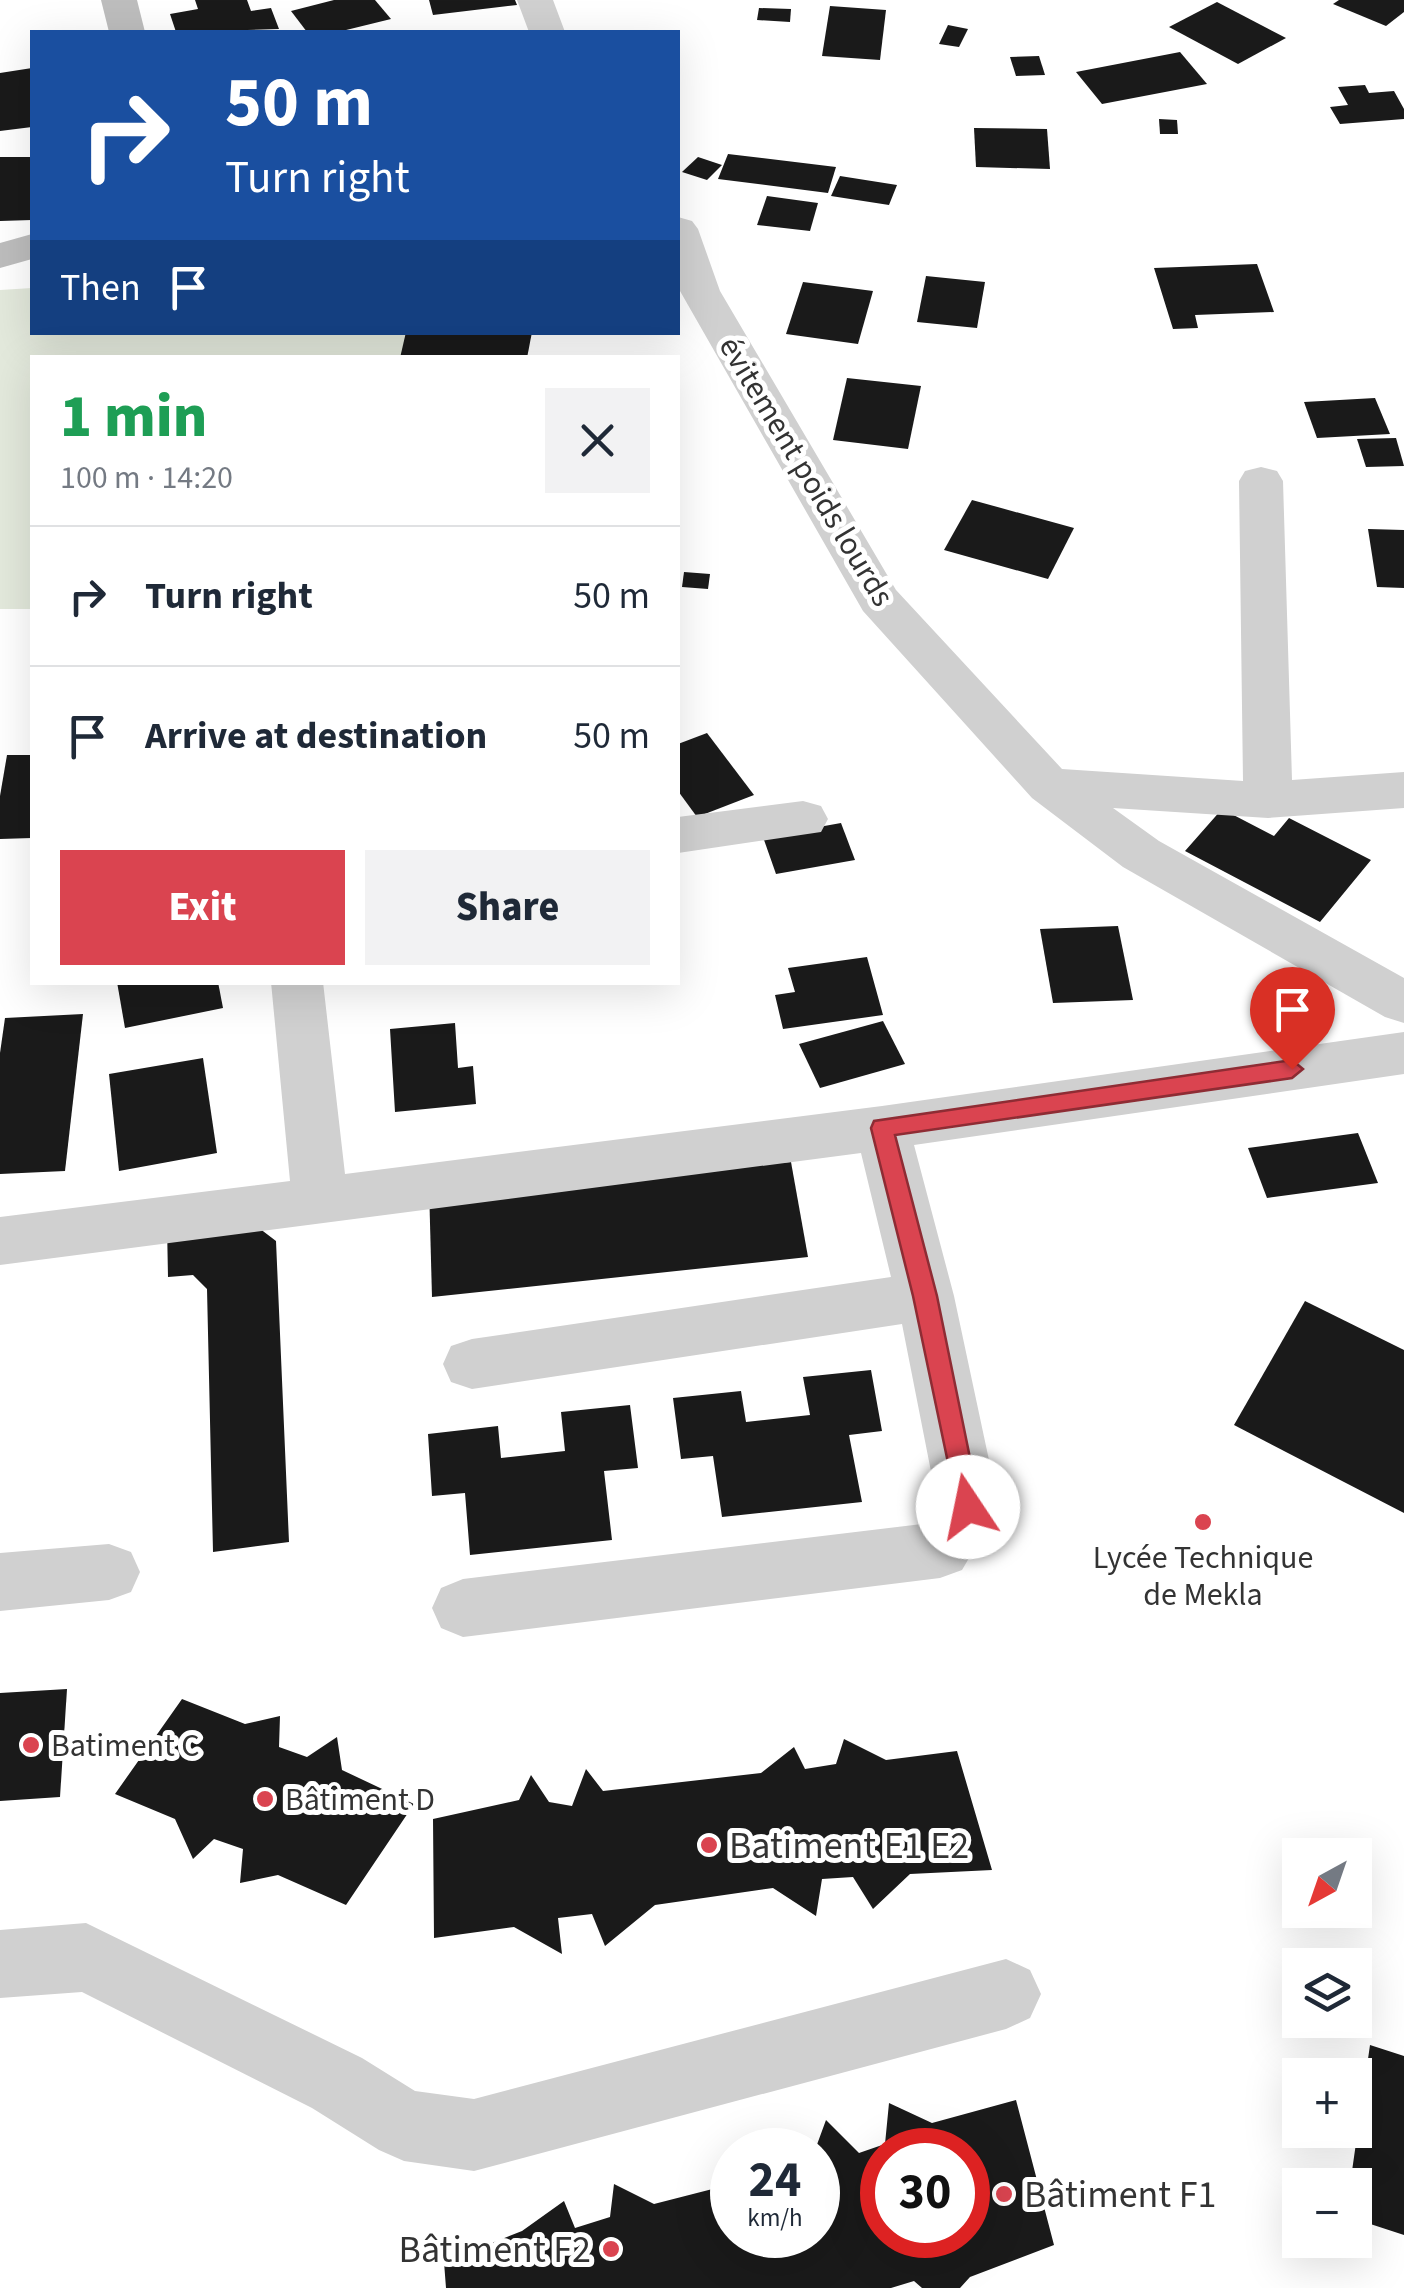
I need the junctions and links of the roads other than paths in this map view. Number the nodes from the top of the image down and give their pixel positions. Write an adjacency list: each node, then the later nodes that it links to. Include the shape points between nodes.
1 (119, 0): 3 (main road)
2 (535, 0): 4 (street)
3 (126, 30)
4 (545, 30)
5 (680, 235): 9 (street, évitement poids lourds, via 700,291 879,600)
6 (30, 247): 7 (main road)
7 (0, 256)
8 (1261, 481): 11 (street)
9 (1049, 786): 11 (street); 15 (street, évitement poids lourds, via 1141,854)
10 (1404, 790): 11 (street)
11 (1268, 800)
12 (802, 820): 13 (street)
13 (680, 836)
14 (297, 985): 18 (street)
15 (1404, 1003)
16 (1404, 1053): 17 (street)
17 (882, 1128): 18 (street); 20 (street)
18 (320, 1200): 19 (street)
19 (0, 1241)
20 (925, 1296): 21 (street); 24 (street, via 968,1507 940,1550)
21 (472, 1364)
22 (109, 1572): 23 (street)
23 (0, 1582)
24 (463, 1608)
25 (0, 1964): 26 (street, via 86,1958 338,2084 404,2125 474,2135)
26 (1006, 1994)

